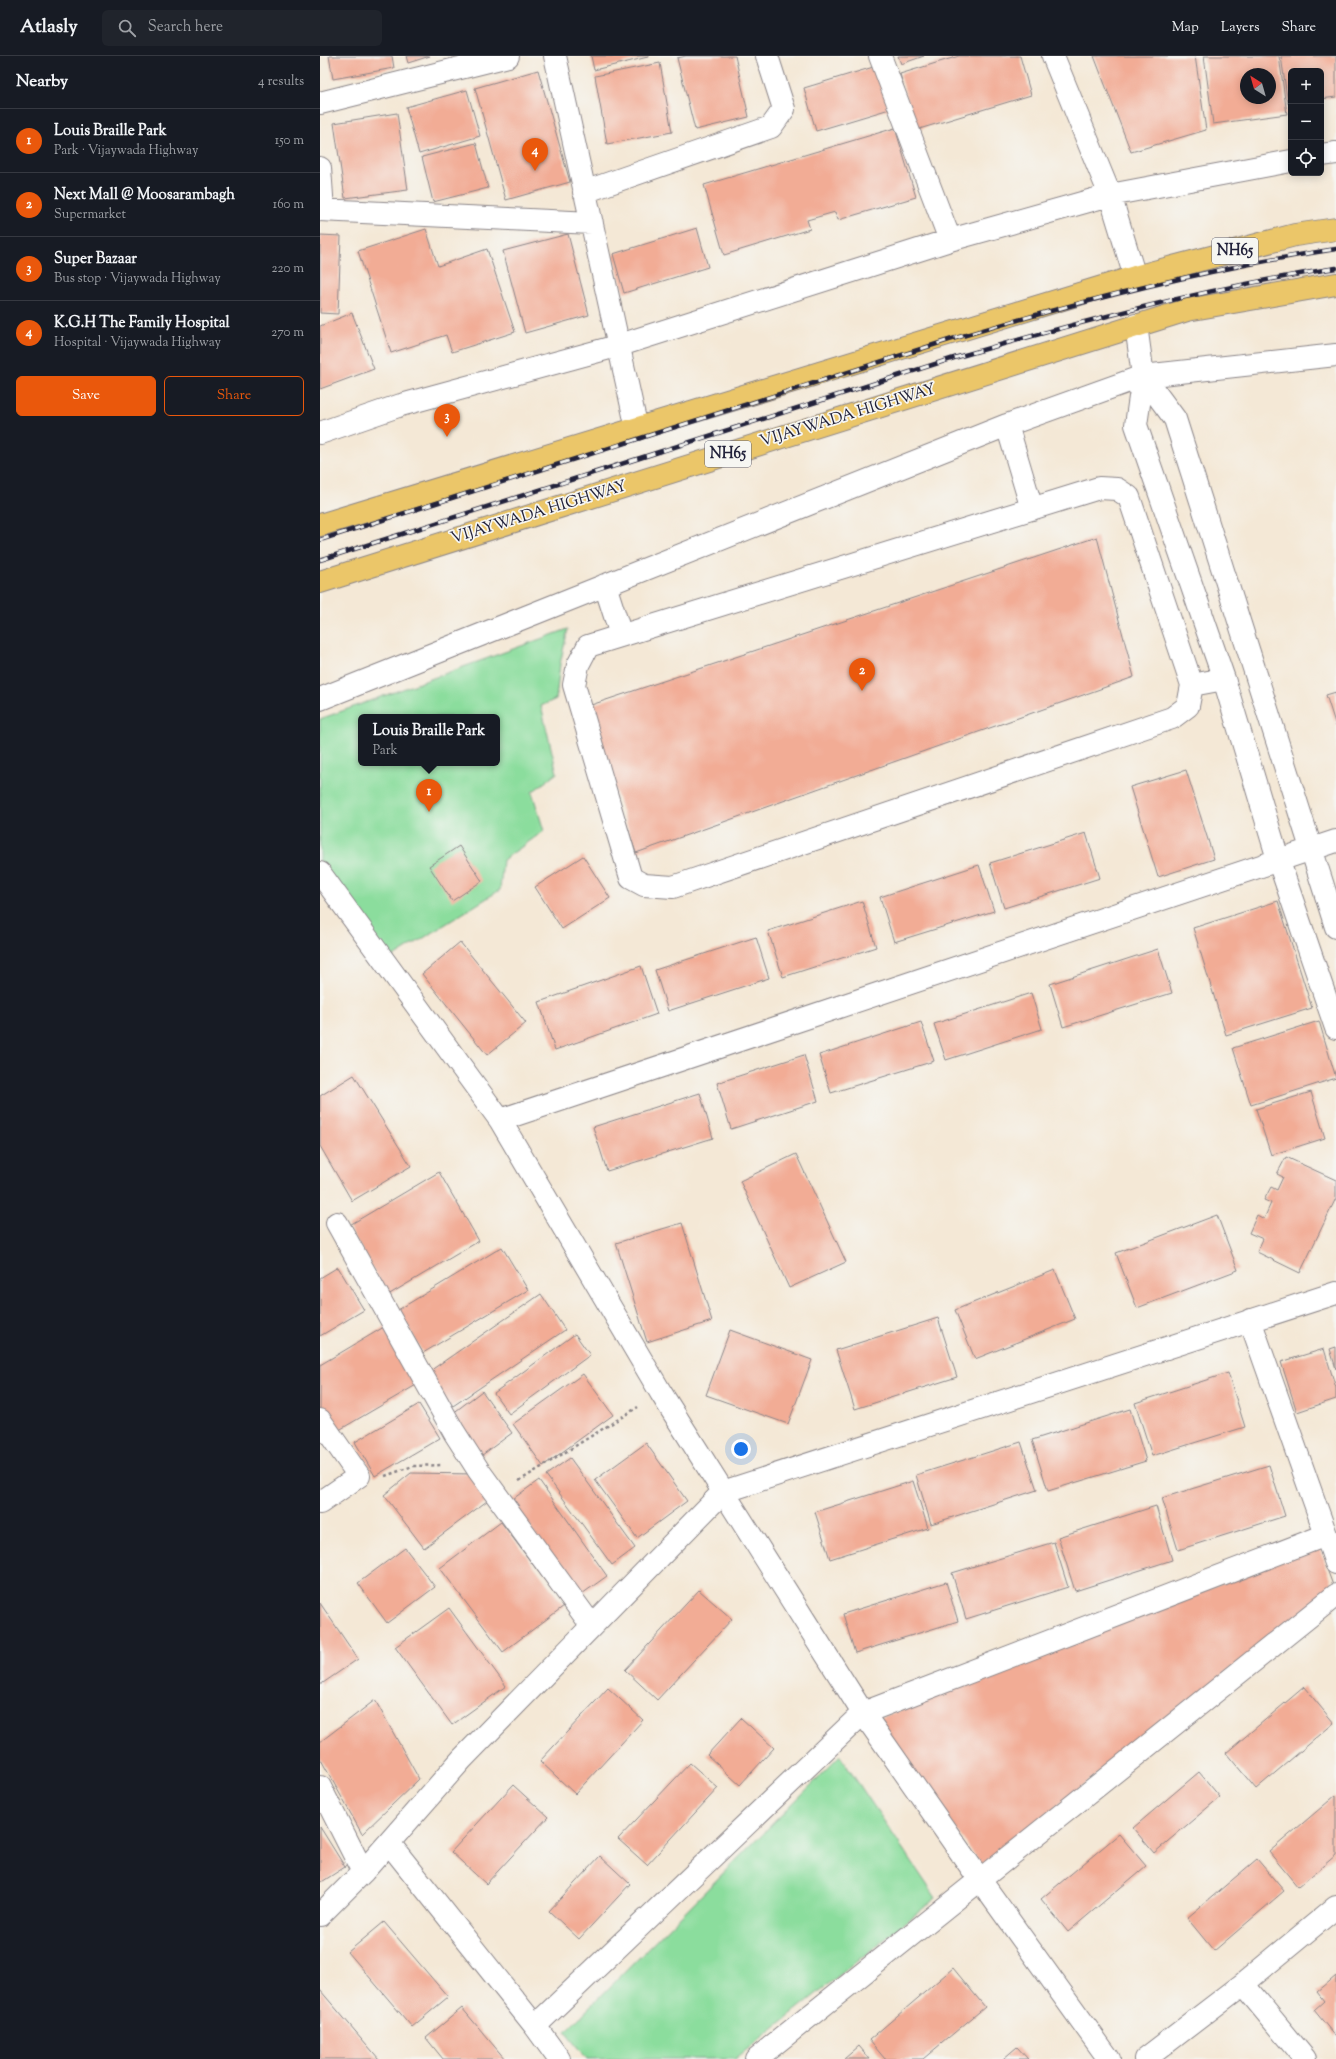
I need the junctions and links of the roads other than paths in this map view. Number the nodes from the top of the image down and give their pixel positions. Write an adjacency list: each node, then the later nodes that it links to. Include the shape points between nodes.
1 (508, 56): 6 (street)
2 (555, 56): 11 (street)
3 (767, 56): 11 (street, via 784,109 771,127)
4 (880, 56): 16 (street)
5 (1053, 56): 12 (street)
6 (320, 103)
7 (1336, 153): 8 (street)
8 (1324, 155)
9 (1288, 162): 12 (street)
10 (320, 168): 13 (street)
11 (584, 192): 14 (street)
12 (1110, 195): 16 (street); 17 (street)
13 (321, 210): 14 (street)
14 (592, 223): 20 (street)
15 (1336, 229): 17 (highway, NH65, via 1295,235)
16 (950, 240): 20 (street)
17 (1136, 277): 24 (highway, NH65)
18 (1336, 284): 19 (highway, VIJAYWADA HIGHWAY / NH65, via 1187,310)
19 (1136, 325): 22 (street); 28 (highway, VIJAYWADA HIGHWAY / NH65)
20 (617, 346): 24 (street); 25 (street, via 401,405)
21 (1336, 355): 22 (street)
22 (1143, 376): 23 (street); 31 (street, via 1136,425); 35 (street, via 1175,419)
23 (1007, 425): 26 (street); 29 (street)
24 (637, 429): 27 (highway, NH65)
25 (320, 433)
26 (1032, 509): 30 (street); 32 (street, via 1099,488 1117,489 1129,497)
27 (320, 525)
28 (320, 582)
29 (605, 586): 30 (street); 33 (street)
30 (621, 635): 32 (street, via 588,646 578,665 574,685 631,878 644,885 673,887 1172,718 1188,706)
31 (1224, 679): 32 (street); 36 (street)
32 (1192, 685)
33 (320, 699)
34 (1336, 841): 35 (street)
35 (1311, 848): 36 (street); 38 (street)
36 (1278, 859): 39 (street); 40 (street)
37 (320, 873): 40 (street)
38 (1336, 927)
39 (1336, 1028)
40 (500, 1120): 45 (street, via 661,1393)
41 (337, 1223): 50 (street, via 454,1432 475,1465)
42 (1336, 1293): 43 (street)
43 (1250, 1320): 45 (street); 47 (street)
44 (320, 1420): 46 (street, via 359,1476)
45 (723, 1492): 50 (street); 51 (street)
46 (320, 1503)
47 (1326, 1535): 48 (street); 51 (street)
48 (1336, 1563)
49 (1336, 1595): 55 (street)
50 (592, 1626): 53 (street, via 462,1759)
51 (863, 1713): 55 (street); 59 (street)
52 (320, 1787): 54 (street)
53 (389, 1843): 54 (street); 59 (street)
54 (363, 1872): 57 (street)
55 (980, 1880): 61 (street); 62 (street)
56 (1336, 1908): 58 (street)
57 (320, 1914)
58 (1243, 1984): 63 (street); 64 (street)
59 (535, 2026): 60 (street)
60 (559, 2059)
61 (756, 2059)
62 (1109, 2059)
63 (1145, 2059)
64 (1306, 2059)

